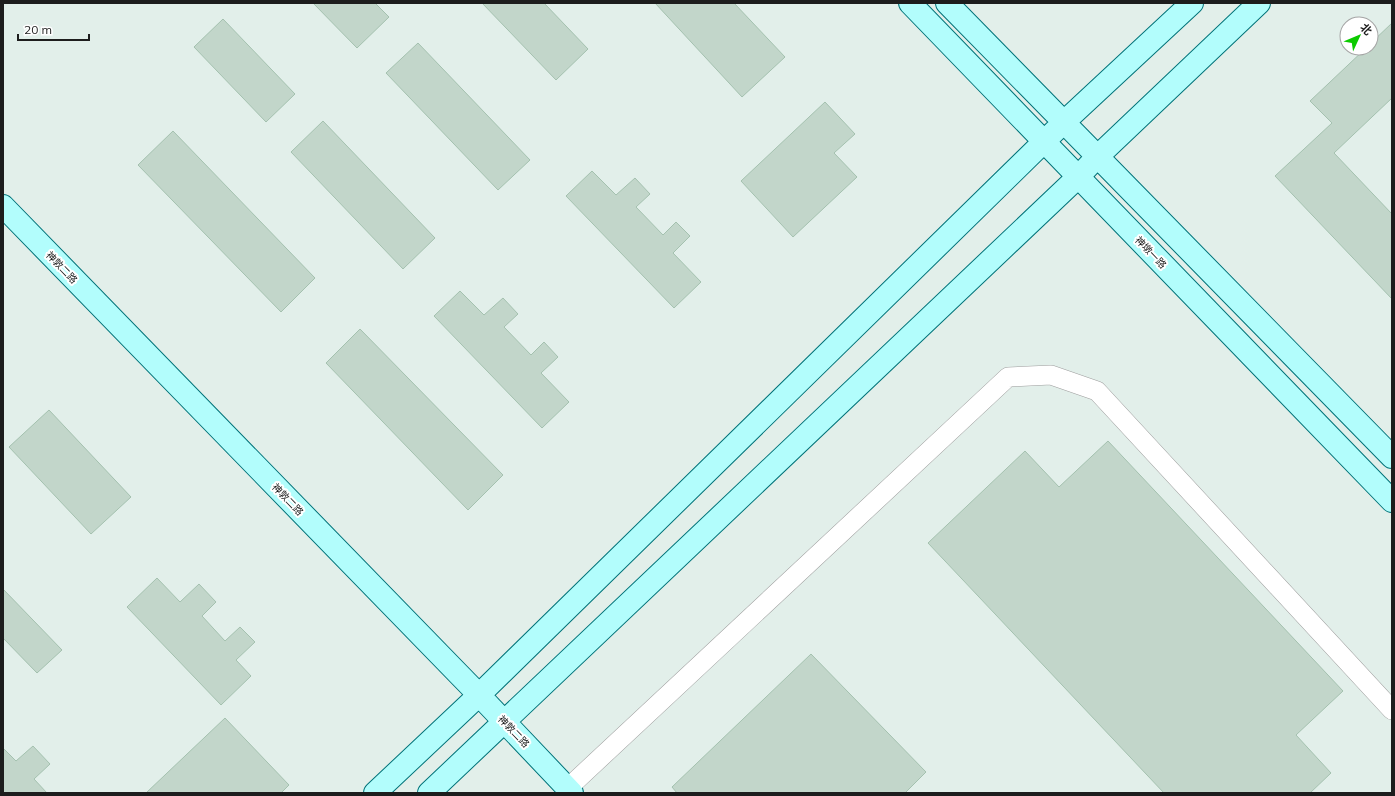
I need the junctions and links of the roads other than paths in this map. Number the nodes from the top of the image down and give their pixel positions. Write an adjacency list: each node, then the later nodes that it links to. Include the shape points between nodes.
1 (910, 3): 6 (street, 神墩一路)
2 (947, 3): 5 (street)
3 (1192, 3): 5 (street)
4 (1259, 3): 7 (street)
5 (1063, 123): 6 (street); 7 (street)
6 (1045, 142): 8 (street, 神墩一路); 12 (street)
7 (1097, 157): 8 (street); 10 (street)
8 (1078, 177): 11 (street, 神墩一路); 14 (street)
9 (3, 206): 12 (street, 神敦二路)
10 (1392, 457)
11 (1392, 501)
12 (479, 695): 14 (street, 神敦二路); 16 (street)
13 (1392, 710): 15 (street, via 1097,391 1051,375 1008,378)
14 (504, 721): 15 (street, 神敦二路); 17 (street)
15 (570, 790)
16 (375, 793)
17 (429, 793)

